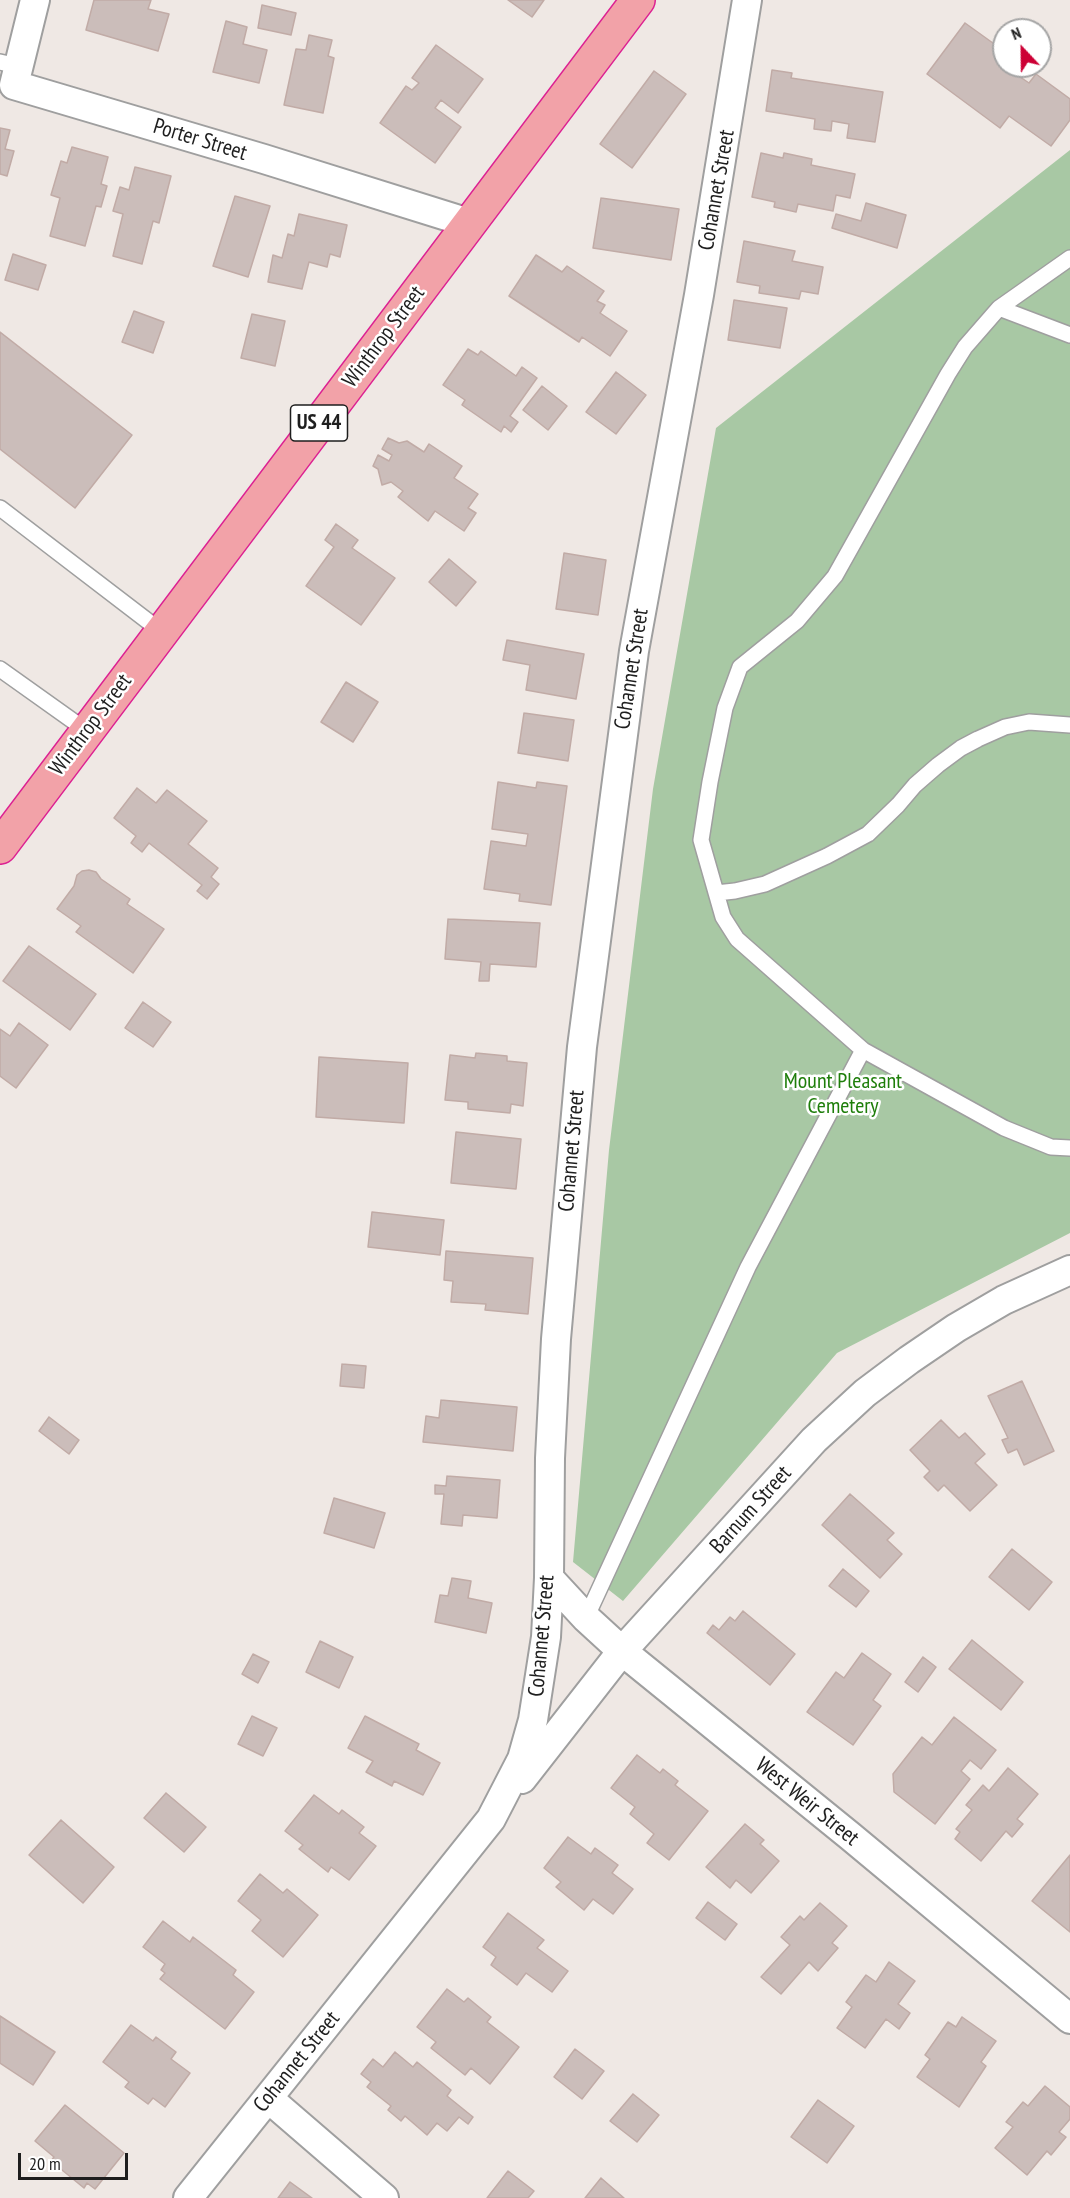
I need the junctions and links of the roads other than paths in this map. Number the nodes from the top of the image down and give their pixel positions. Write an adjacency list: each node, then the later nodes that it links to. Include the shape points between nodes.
1 (35, 0): 4 (street, Porter Street)
2 (638, 0): 5 (highway, Winthrop Street / US 44)
3 (747, 0): 19 (street, Cohannet Street, via 699,295 634,651 582,1047 554,1375)
4 (9, 64): 5 (street, Porter Street, via 14,85)
5 (469, 223): 10 (highway, Winthrop Street / US 44)
6 (1070, 258): 7 (lane)
7 (999, 308): 8 (lane); 15 (lane, via 965,347 948,374 835,576 797,621 740,667 725,708 701,840)
8 (1070, 335)
9 (0, 508): 10 (lane)
10 (162, 632): 13 (highway, Winthrop Street / US 44)
11 (0, 669): 13 (lane)
12 (1070, 724): 15 (lane, via 1029,723 1005,727 978,739 931,772 867,834 765,884)
13 (87, 731): 14 (highway, Winthrop Street / US 44)
14 (0, 847)
15 (716, 893): 16 (lane, via 723,917 737,939)
16 (863, 1050): 17 (lane, via 1004,1128 1051,1147); 20 (lane, via 748,1267)
17 (1070, 1148)
18 (1070, 1270): 21 (street, Barnum Street, via 1004,1300 956,1328 865,1393 814,1440)
19 (549, 1578): 20 (street, West Weir Street); 22 (street, Cohannet Street, via 546,1637 533,1720 522,1759)
20 (586, 1618): 21 (street, West Weir Street)
21 (622, 1651): 22 (street, Barnum Street); 23 (street, West Weir Street)
22 (491, 1819): 24 (street, Cohannet Street)
23 (1070, 2019)
24 (268, 2098): 25 (street, Cohannet Street); 26 (street)
25 (188, 2198)
26 (384, 2198)

